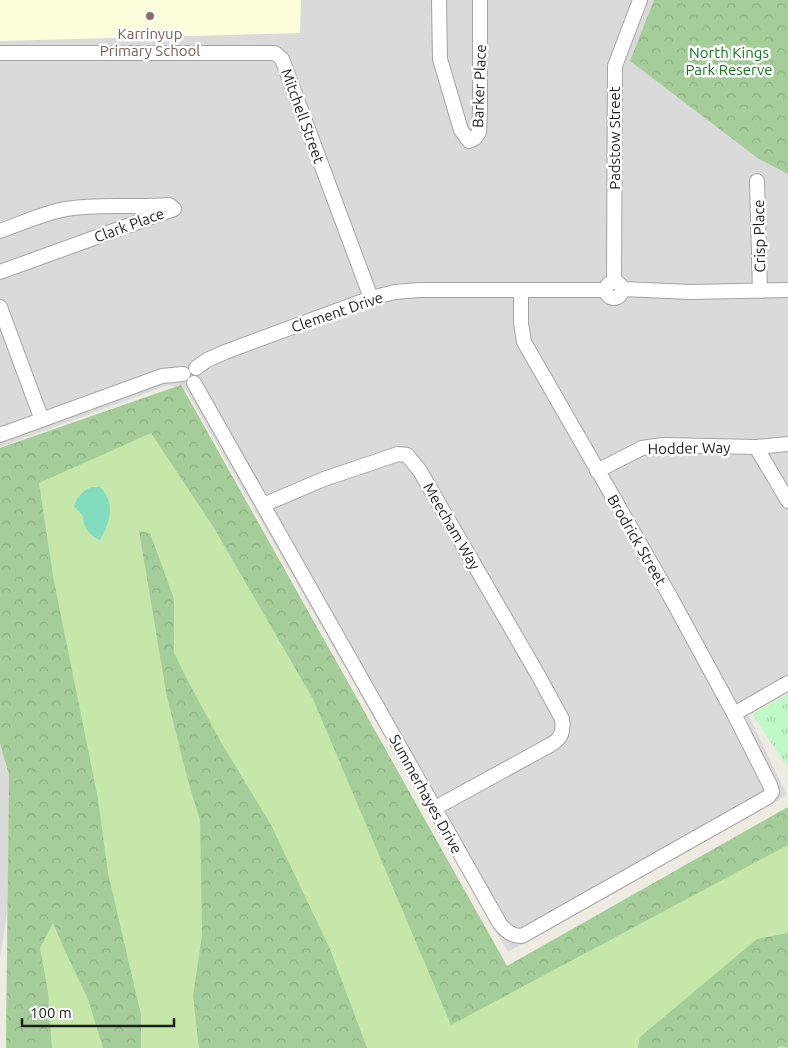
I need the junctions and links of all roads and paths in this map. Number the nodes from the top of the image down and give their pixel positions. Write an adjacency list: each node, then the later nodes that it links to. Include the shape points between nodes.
1 (439, 0): 2 (street, Barker Place, via 440,59 461,130 469,141 479,132)
2 (480, 0)
3 (640, 0): 8 (street, Padstow Street, via 614,66)
4 (0, 53): 12 (street, Mitchell Street, via 275,53 282,59)
5 (757, 181): 9 (street, Crisp Place)
6 (0, 231): 7 (street, Clark Place, via 64,209 169,205 174,209)
7 (0, 272)
8 (614, 287): 9 (street, Clement Drive, via 690,292); 11 (street, Clement Drive)
9 (760, 290): 10 (street, Clement Drive)
10 (788, 290)
11 (522, 291): 12 (street, Clement Drive, via 419,290); 19 (street, Brodrick Street, via 524,342)
12 (371, 298): 14 (street, Clement Drive, via 225,352 208,360)
13 (0, 307): 15 (street)
14 (191, 375): 15 (street, Clement Drive, via 162,376); 21 (street, Summerhayes Drive)
15 (42, 420): 16 (street, Clement Drive)
16 (0, 435)
17 (788, 444): 18 (street, Hodder Way)
18 (756, 447): 19 (street, Hodder Way, via 642,448); 20 (street)
19 (597, 471): 23 (street, Brodrick Street)
20 (788, 501)
21 (263, 505): 25 (street, Summerhayes Drive); 25 (street, Meecham Way, via 334,476 398,454 406,455 420,471 537,673 568,736)
22 (788, 683): 23 (street)
23 (734, 714): 24 (street, Brodrick Street)
24 (770, 785): 25 (street, Summerhayes Drive, via 772,792 768,797 522,936 508,933 500,924)
25 (435, 808)

